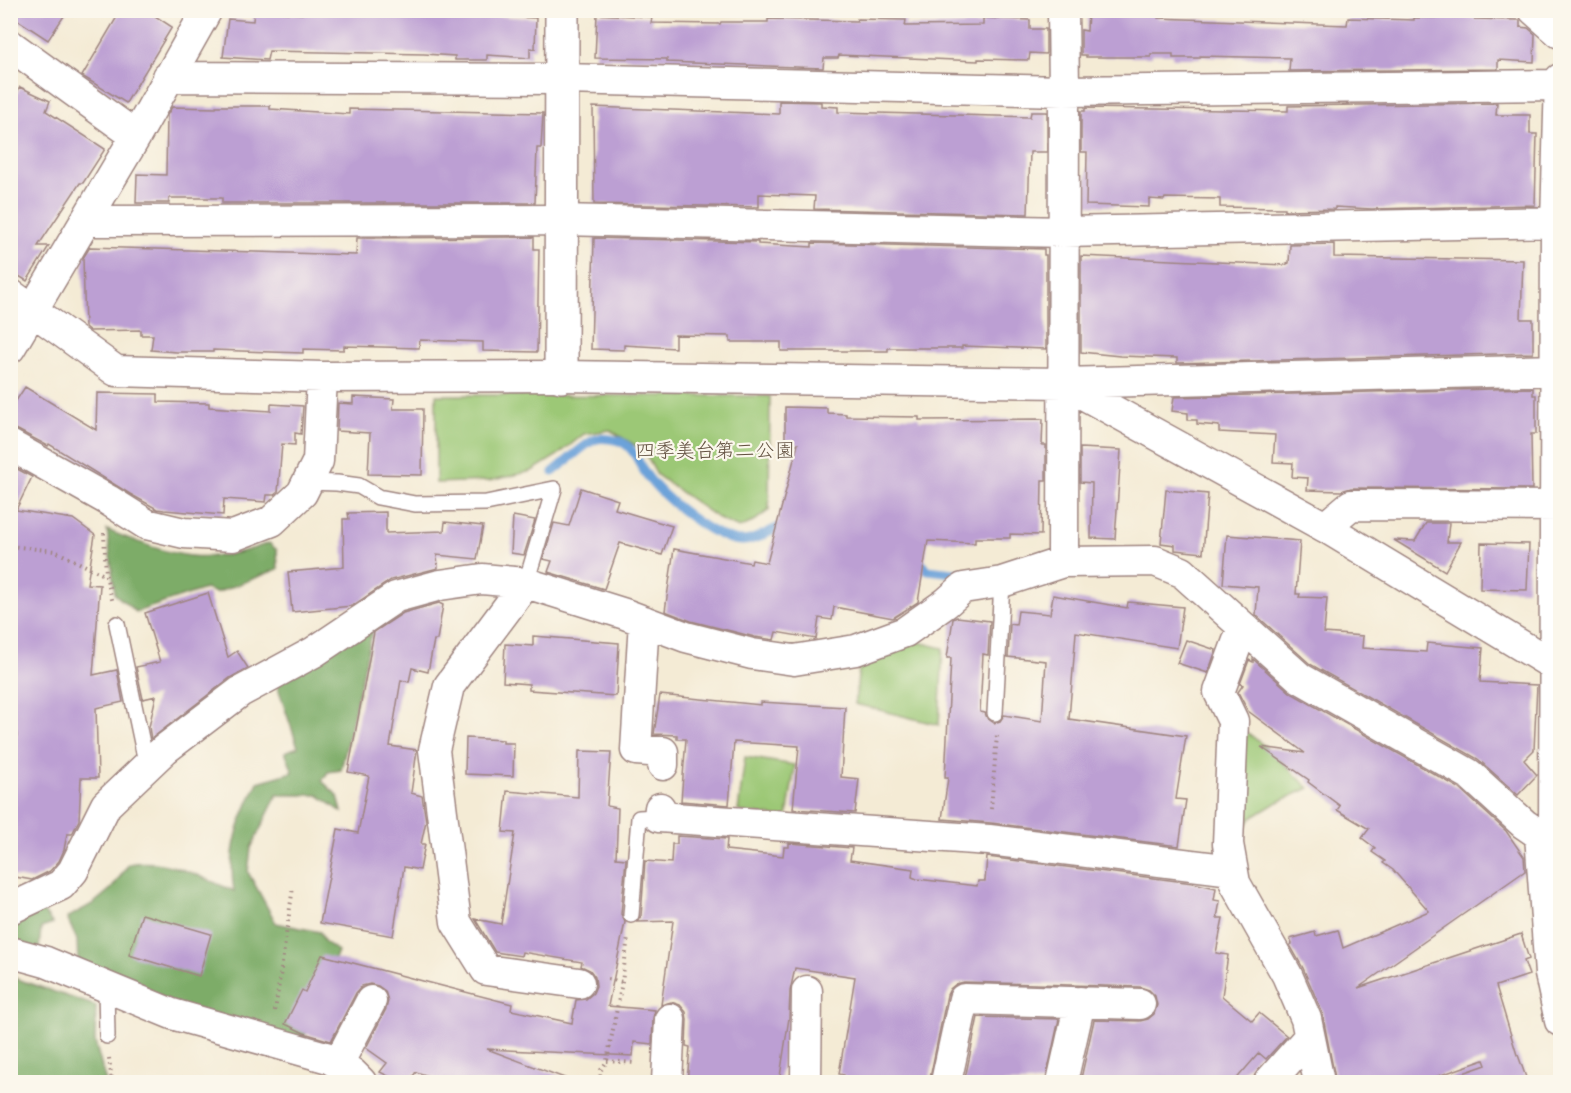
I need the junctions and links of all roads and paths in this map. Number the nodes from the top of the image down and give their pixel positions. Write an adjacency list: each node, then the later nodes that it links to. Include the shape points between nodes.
1 (207, 10): 7 (street)
2 (562, 10): 8 (street)
3 (1063, 10): 11 (street)
4 (1533, 10): 5 (street)
5 (1560, 33)
6 (10, 45): 12 (street)
7 (168, 77): 8 (street); 12 (street)
8 (562, 79): 11 (street); 13 (street)
9 (1560, 79): 10 (street)
10 (1560, 85): 11 (street); 15 (street)
11 (1064, 91): 16 (street)
12 (136, 136): 14 (street)
13 (561, 220): 14 (street); 16 (street); 21 (street)
14 (86, 221): 17 (street)
15 (1558, 222): 16 (street); 19 (street)
16 (1063, 232): 22 (street)
17 (21, 302): 18 (street); 20 (street, via 116,371)
18 (10, 348)
19 (1558, 370): 22 (street); 26 (street)
20 (322, 376): 21 (street); 24 (street, via 318,461)
21 (561, 376): 22 (street)
22 (1063, 383): 27 (street); 29 (street)
23 (10, 445): 25 (street)
24 (307, 482): 25 (street, via 302,493 272,521 233,536 184,533 146,524); 32 (lane, via 359,486 378,497 415,504 486,503 554,489)
25 (108, 500): 30 (path, via 104,519)
26 (1558, 506): 27 (street, via 1351,505); 36 (street)
27 (1325, 527): 36 (street)
28 (10, 546): 30 (path, via 55,551)
29 (1063, 562): 31 (street); 35 (street, via 1155,561 1182,572)
30 (106, 576): 34 (path)
31 (1002, 582): 33 (street, via 963,588 905,632 856,650 794,660 708,643); 37 (lane)
32 (526, 583): 33 (street); 39 (street, via 482,579 396,597 314,652 240,692); 48 (street, via 449,686 434,750 456,922 486,970)
33 (644, 621): 38 (street, via 636,750 663,752)
34 (117, 624): 39 (lane)
35 (1243, 627): 41 (street, via 1300,678 1469,774 1524,824); 43 (street, via 1220,692 1233,721 1228,844)
36 (1557, 667): 41 (street)
37 (995, 713): 42 (path, via 999,715)
38 (663, 765)
39 (147, 767): 45 (street, via 106,805 73,871 61,885)
40 (660, 812): 42 (street); 46 (lane, via 639,818)
41 (1552, 835): 55 (street, via 1551,974)
42 (989, 840): 43 (street)
43 (1232, 870): 57 (street, via 1235,883 1287,975 1306,1019)
44 (293, 887): 58 (path)
45 (10, 909)
46 (631, 915): 61 (path, via 622,982)
47 (10, 952): 49 (street)
48 (579, 983)
49 (106, 987): 56 (lane); 58 (street, via 172,1014)
50 (807, 991): 63 (street)
51 (371, 1001): 59 (street)
52 (1080, 1002): 53 (street); 64 (street, via 964,999); 65 (street)
53 (1140, 1004)
54 (670, 1019): 62 (street)
55 (1560, 1021)
56 (107, 1036)
57 (1309, 1037): 66 (street); 67 (street)
58 (270, 1042): 59 (street)
59 (338, 1064): 60 (street)
60 (361, 1083)
61 (600, 1083)
62 (667, 1083)
63 (806, 1083)
64 (946, 1083)
65 (1062, 1083)
66 (1269, 1083)
67 (1319, 1083)

